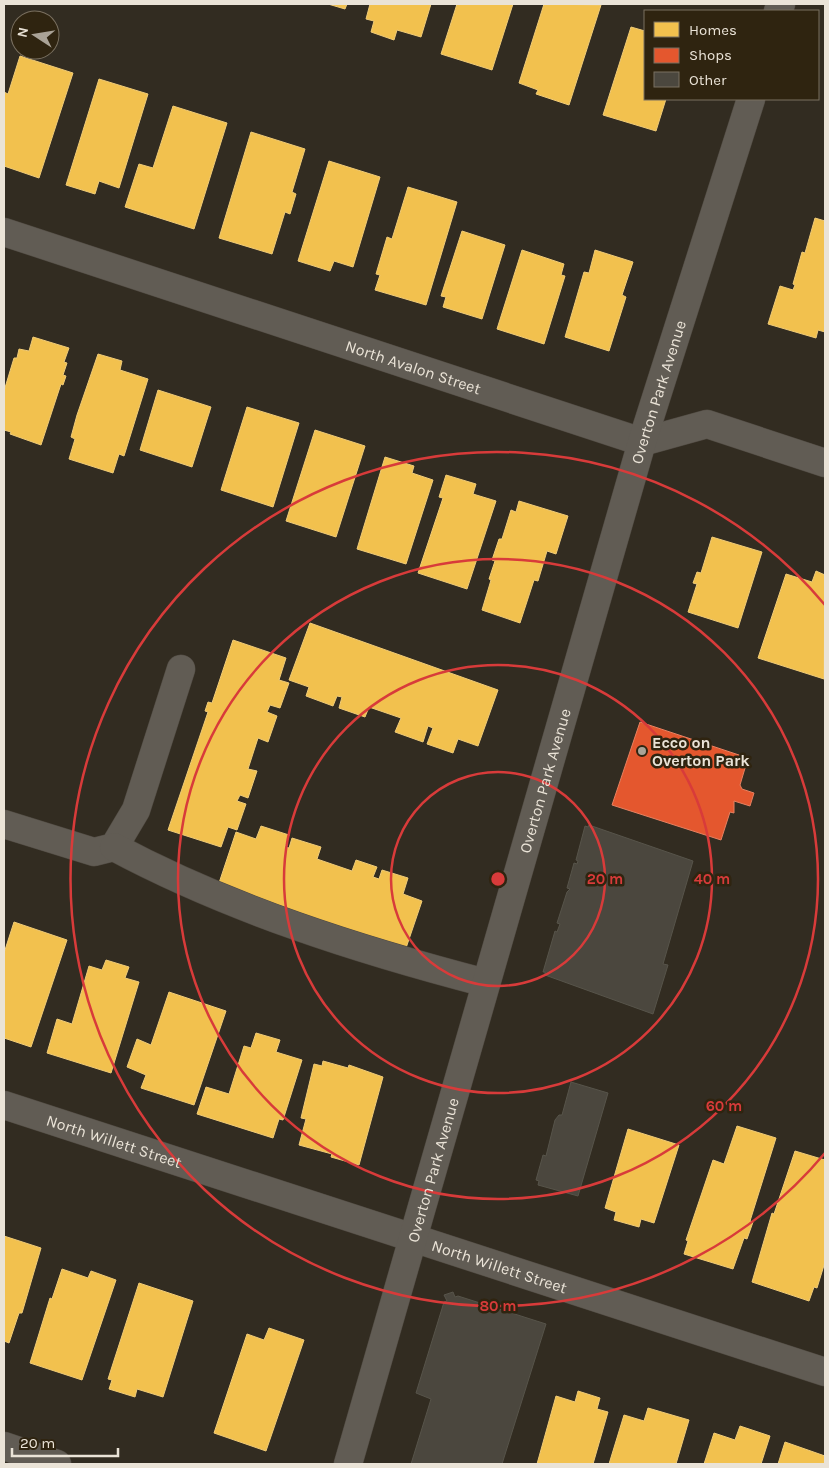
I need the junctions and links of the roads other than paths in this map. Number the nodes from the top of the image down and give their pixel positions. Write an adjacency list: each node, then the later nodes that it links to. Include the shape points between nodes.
1 (751, 100): 3 (street, Overton Park Avenue)
2 (4, 232): 3 (street, North Avalon Street)
3 (642, 442): 4 (street, via 707,424); 8 (street, Overton Park Avenue)
4 (825, 463)
5 (182, 669): 7 (street, via 136,810)
6 (4, 824): 7 (street, via 94,852)
7 (114, 847): 8 (street, via 219,898 407,963)
8 (486, 983): 10 (street, Overton Park Avenue)
9 (4, 1104): 10 (street, North Willett Street)
10 (412, 1239): 11 (street, North Willett Street); 14 (street, Overton Park Avenue)
11 (825, 1372)
12 (4, 1446): 13 (street)
13 (58, 1464)
14 (348, 1464)

